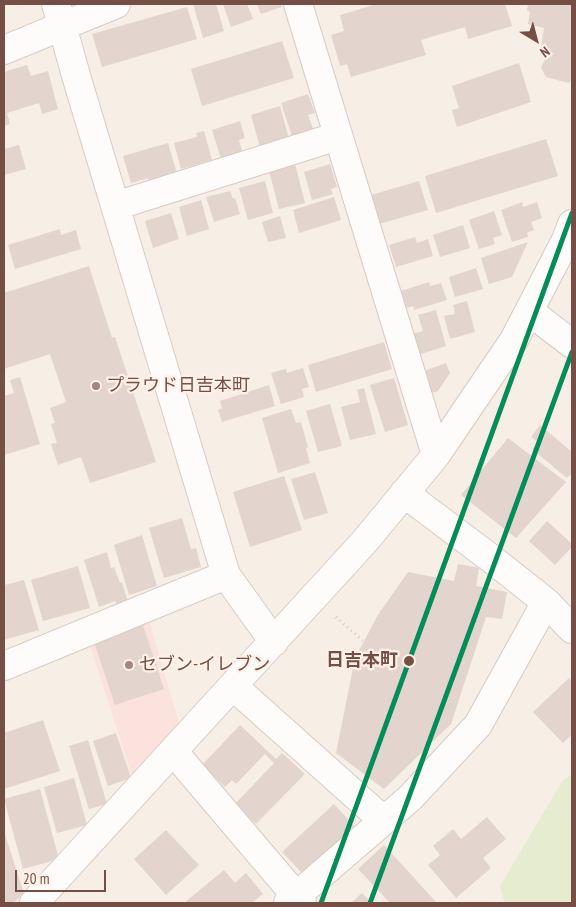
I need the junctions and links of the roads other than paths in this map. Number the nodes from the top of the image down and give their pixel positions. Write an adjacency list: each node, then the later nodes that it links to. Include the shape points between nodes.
1 (116, 4): 3 (street)
2 (298, 4): 5 (street)
3 (59, 14): 4 (street); 6 (street)
4 (4, 50)
5 (338, 136): 6 (street); 10 (street)
6 (115, 206): 12 (street)
7 (572, 224): 8 (street)
8 (529, 312): 9 (street); 10 (street, via 514,340)
9 (572, 344)
10 (436, 455): 11 (street)
11 (404, 493): 13 (street); 15 (street)
12 (226, 575): 15 (street); 16 (street)
13 (546, 602): 14 (street); 19 (street, via 478,725 410,798)
14 (572, 629)
15 (274, 642): 17 (street)
16 (4, 666)
17 (233, 686): 18 (street); 19 (street)
18 (173, 751): 20 (street); 21 (street)
19 (383, 820): 20 (street)
20 (296, 901)
21 (34, 903)

